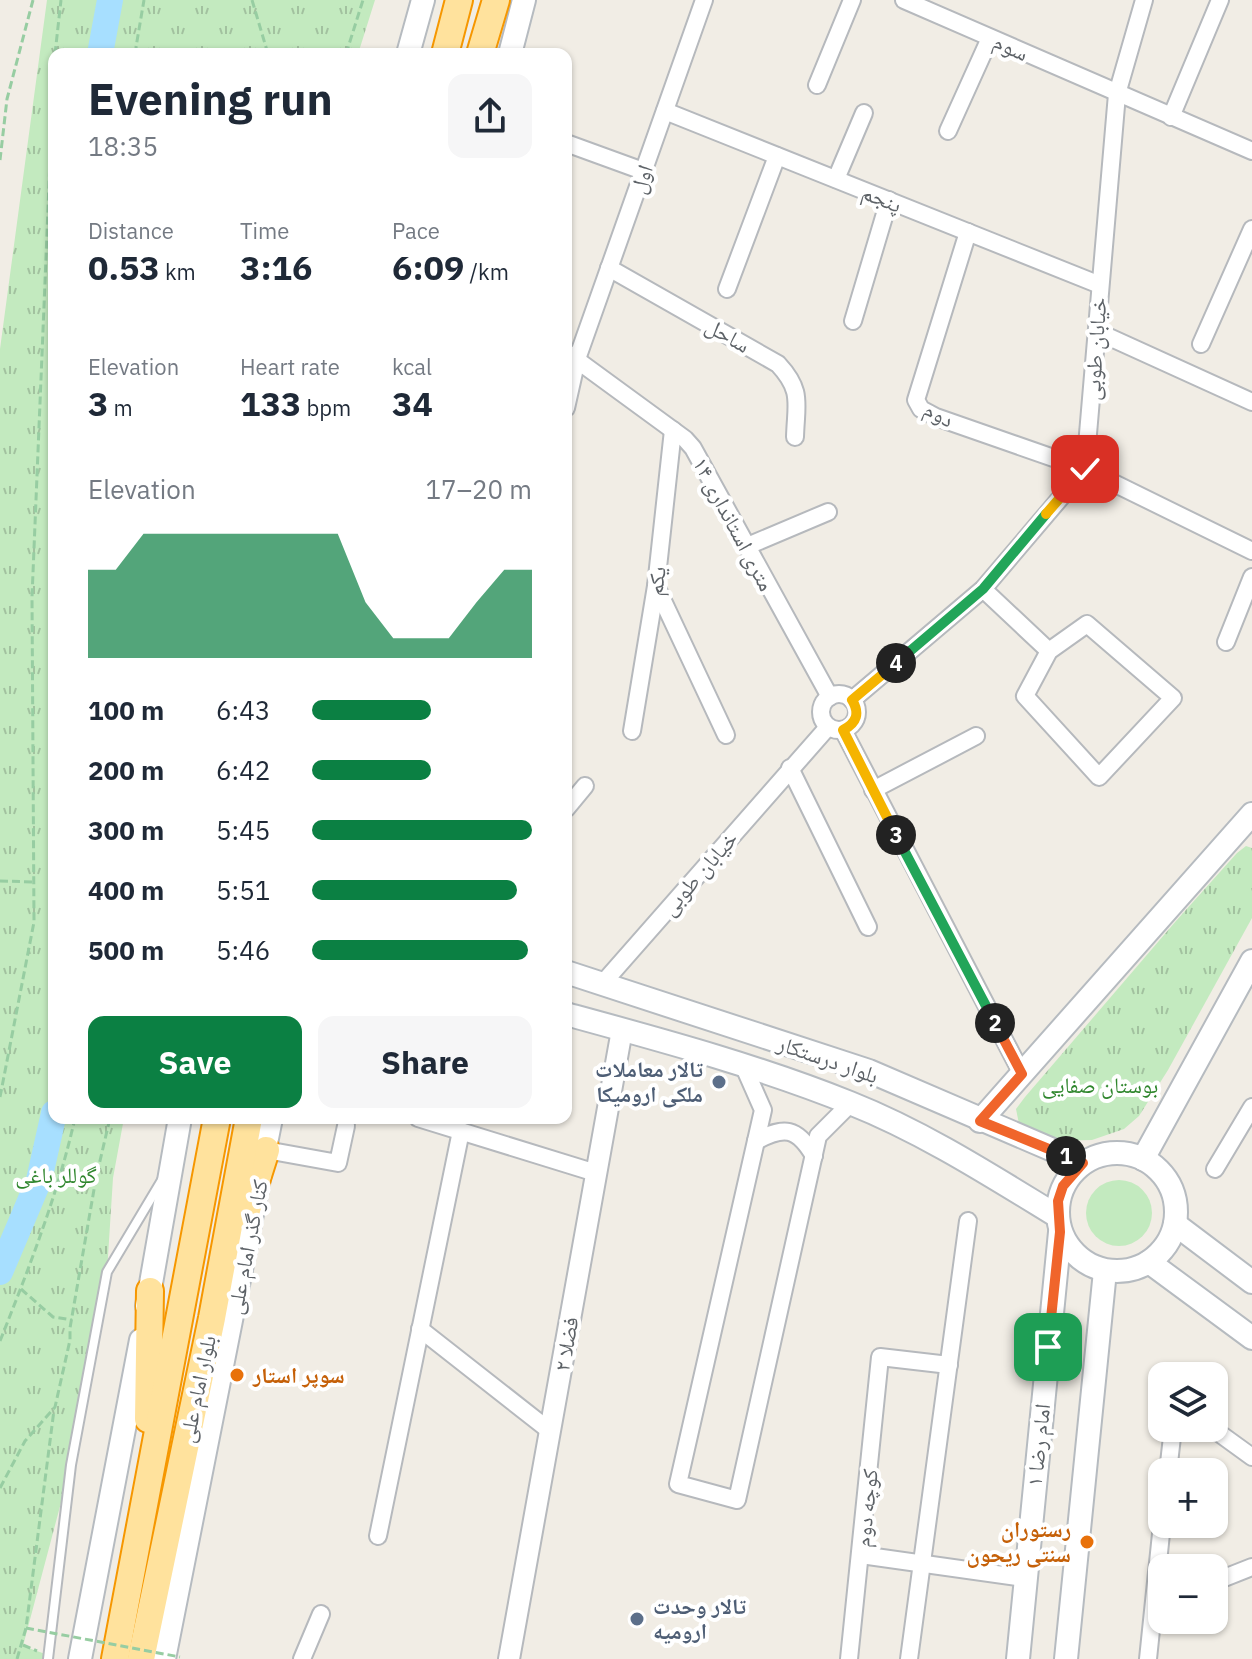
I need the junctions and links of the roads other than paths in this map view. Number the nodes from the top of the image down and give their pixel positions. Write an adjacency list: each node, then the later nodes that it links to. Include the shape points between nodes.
1 (423, 0): 11 (main road)
2 (459, 0): 12 (highway)
3 (496, 0): 13 (highway)
4 (524, 0): 14 (main road)
5 (704, 0): 17 (street, اول)
6 (852, 0): 15 (street)
7 (904, 0): 10 (street, سوم)
8 (1144, 0): 16 (street, خیابان طوبی)
9 (1220, 0): 19 (street)
10 (990, 38): 16 (street, سوم); 20 (street)
11 (410, 48)
12 (447, 48)
13 (482, 48)
14 (512, 48)
15 (817, 85)
16 (1117, 94): 19 (street, سوم); 30 (street, خیابان طوبی)
17 (665, 111): 23 (street, پنجم); 24 (street, اول)
18 (864, 113): 25 (street)
19 (1171, 117): 22 (street, سوم)
20 (948, 131)
21 (572, 145): 24 (street)
22 (1252, 151)
23 (777, 156): 25 (street, پنجم); 31 (street)
24 (643, 171): 29 (street, اول)
25 (836, 179): 26 (street, پنجم)
26 (889, 200): 28 (street, پنجم); 32 (street)
27 (1252, 229): 34 (street)
28 (968, 232): 30 (street, پنجم); 39 (street, دوم, via 916,400 936,417)
29 (609, 268): 35 (street, اول); 38 (street, ساحل, via 778,364 792,379 796,395)
30 (1100, 285): 33 (street, خیابان طوبی)
31 (727, 289)
32 (853, 321)
33 (1098, 332): 36 (street); 39 (street, خیابان طوبی)
34 (1201, 344)
35 (572, 355): 37 (street, ۱۴ متری استانداری)
36 (1252, 402)
37 (673, 430): 41 (street, ۱۴ متری استانداری, via 693,448); 44 (street, یکم)
38 (795, 437)
39 (1085, 469): 42 (street); 45 (street)
40 (828, 512): 41 (street)
41 (745, 547): 48 (street, ۱۴ متری استانداری)
42 (1252, 551)
43 (1252, 577): 46 (street)
44 (656, 586): 51 (street, یکم); 52 (street)
45 (983, 589): 47 (street); 49 (street)
46 (1226, 642)
47 (1049, 651): 47 (street, via 1025,696 1099,777 1173,698 1087,624)
48 (830, 697): 49 (street, via 846,695); 50 (street, via 822,720)
49 (852, 700): 50 (street, via 857,717 852,726)
50 (835, 728): 54 (street, خیابان طوبی); 56 (street)
51 (632, 731)
52 (726, 735)
53 (976, 736): 56 (street)
54 (790, 768): 59 (street); 62 (street, خیابان طوبی)
55 (585, 786): 57 (street)
56 (873, 790): 66 (street)
57 (572, 802)
58 (1251, 818): 66 (main road)
59 (868, 927)
60 (1252, 961): 81 (main road)
61 (572, 974): 62 (main road, بلوار درستکار)
62 (603, 983): 69 (main road, بلوار درستکار, via 869,1071)
63 (572, 1016): 64 (main road, بلوار درستکار)
64 (622, 1030): 65 (main road, بلوار درستکار); 84 (street, فضلا ۲)
65 (744, 1067): 67 (main road, بلوار درستکار); 77 (street, via 763,1110)
66 (1022, 1074): 69 (main road)
67 (851, 1103): 79 (street, via 818,1136); 86 (main road, بلوار درستکار, via 954,1153)
68 (1252, 1107): 83 (street)
69 (980, 1121): 82 (main road, بلوار درستکار)
70 (179, 1124): 80 (main road)
71 (216, 1124): 99 (highway, بلوار امام علی)
72 (248, 1124): 92 (highway, بلوار امام علی)
73 (270, 1124): 78 (main road, کنار گذر امام علی)
74 (438, 1124): 76 (street)
75 (346, 1126): 78 (street, via 338,1163)
76 (461, 1131): 84 (street); 93 (street)
77 (756, 1141): 79 (street, via 775,1131 790,1131); 79 (street, via 678,1484 737,1500)
78 (266, 1150): 92 (highway); 109 (main road, کنار گذر امام علی)
79 (814, 1156)
80 (174, 1159): 91 (main road); 108 (lane, via 107,1272 71,1465)
81 (1143, 1159): 82 (main road, via 1113,1153); 87 (main road, via 1166,1179 1176,1208)
82 (1083, 1163): 86 (main road, via 1063,1186)
83 (1215, 1169)
84 (596, 1173): 96 (street, فضلا ۲)
85 (968, 1221): 95 (street)
86 (1059, 1224): 89 (main road, via 1077,1257); 105 (main road, امام رضا ۱)
87 (1175, 1224): 88 (main road, via 1170,1239); 90 (main road)
88 (1149, 1262): 89 (main road); 94 (main road)
89 (1105, 1271): 118 (main road)
90 (1252, 1282)
91 (150, 1291): 99 (highway); 110 (main road)
92 (212, 1318): 112 (highway, بلوار امام علی)
93 (420, 1329): 96 (street); 100 (street)
94 (1252, 1338)
95 (949, 1365): 101 (street, کوچه دوم, via 880,1357); 102 (street)
96 (550, 1431): 114 (street, فضلا ۲)
97 (1228, 1440): 98 (street)
98 (1252, 1457)
99 (147, 1493): 111 (highway, بلوار امام علی)
100 (378, 1536)
101 (861, 1555): 102 (street); 115 (street, کوچه دوم)
102 (921, 1564): 105 (street); 116 (street)
103 (1252, 1567): 104 (street)
104 (1228, 1576)
105 (1024, 1578): 117 (main road, امام رضا ۱)
106 (321, 1614): 113 (street)
107 (1152, 1634): 119 (street)
108 (48, 1657)
109 (172, 1658)
110 (80, 1659)
111 (115, 1659)
112 (141, 1659)
113 (302, 1659)
114 (509, 1659)
115 (849, 1659)
116 (909, 1659)
117 (1018, 1659)
118 (1066, 1659)
119 (1148, 1659)

